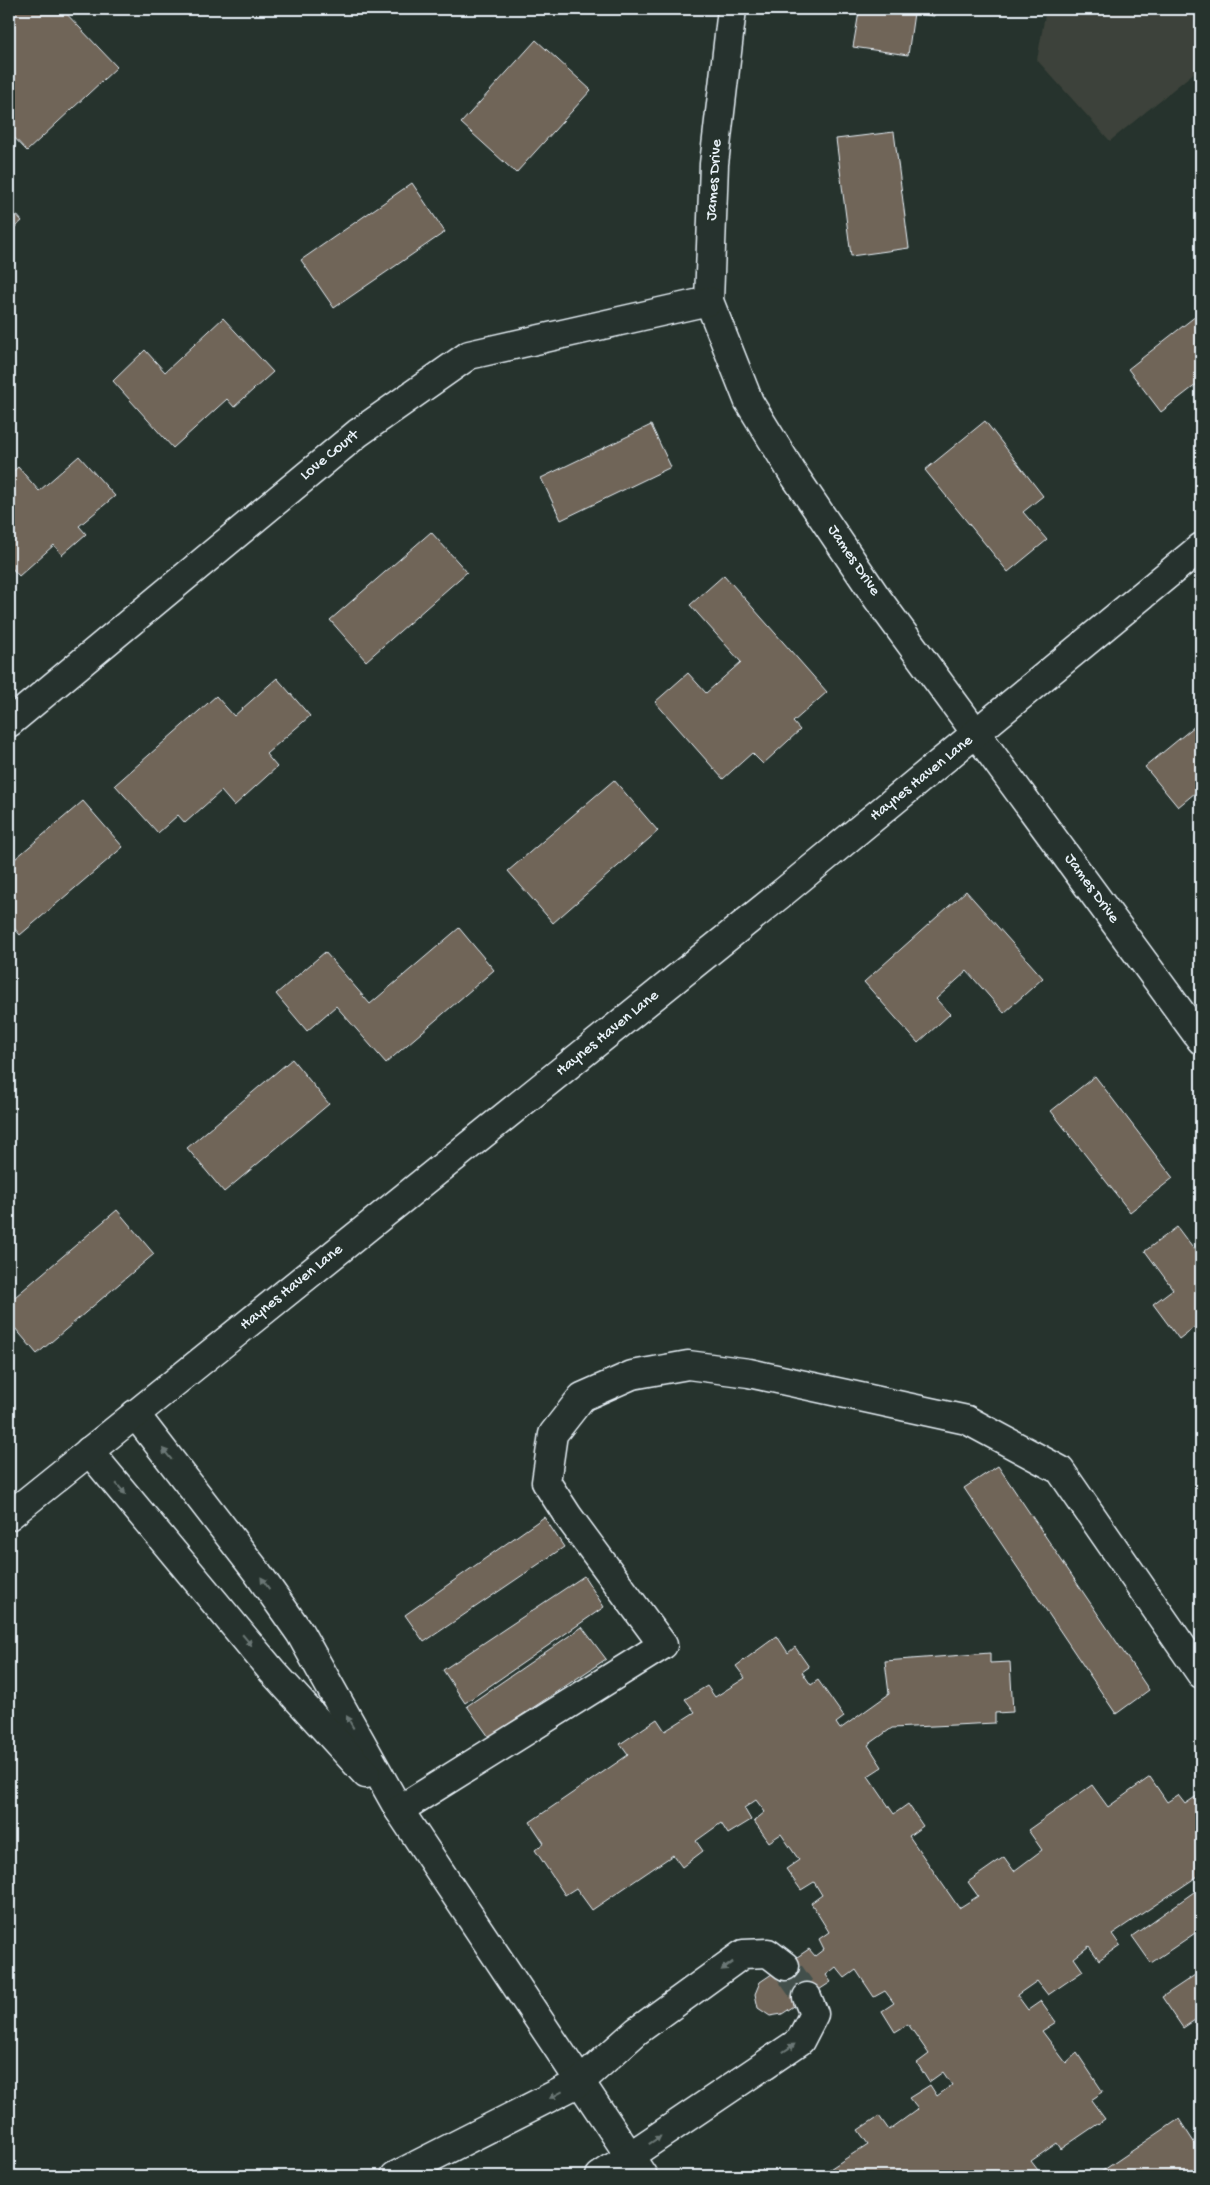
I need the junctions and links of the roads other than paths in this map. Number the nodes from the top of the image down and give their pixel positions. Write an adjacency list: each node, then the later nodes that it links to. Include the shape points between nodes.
1 (732, 9): 2 (street, James Drive, via 714,164)
2 (709, 301): 4 (street, Love Court, via 469,355 358,433); 5 (street, James Drive, via 749,402 787,464 877,598)
3 (1201, 547): 5 (street, Haynes Haven Lane)
4 (9, 723)
5 (977, 734): 6 (street, James Drive); 7 (street, Haynes Haven Lane)
6 (1201, 1040)
7 (135, 1414): 8 (street, Haynes Haven Lane); 11 (street, one-way to 7, via 300,1633)
8 (89, 1451): 9 (street, Haynes Haven Lane); 11 (street, one-way to 11, via 272,1671)
9 (9, 1516)
10 (1201, 1674): 11 (street, via 1060,1470 967,1420 749,1373 688,1365 632,1375 582,1396 553,1434 546,1482 573,1524 663,1645)
11 (399, 1810): 14 (street)
12 (785, 1966): 14 (street, one-way to 14, via 768,1953 743,1954 637,2031)
13 (807, 1997): 15 (street, one-way to 13, via 800,2040 814,2014)
14 (580, 2082): 15 (street); 16 (street, one-way to 16)
15 (637, 2166): 17 (street)
16 (395, 2176)
17 (600, 2176)

